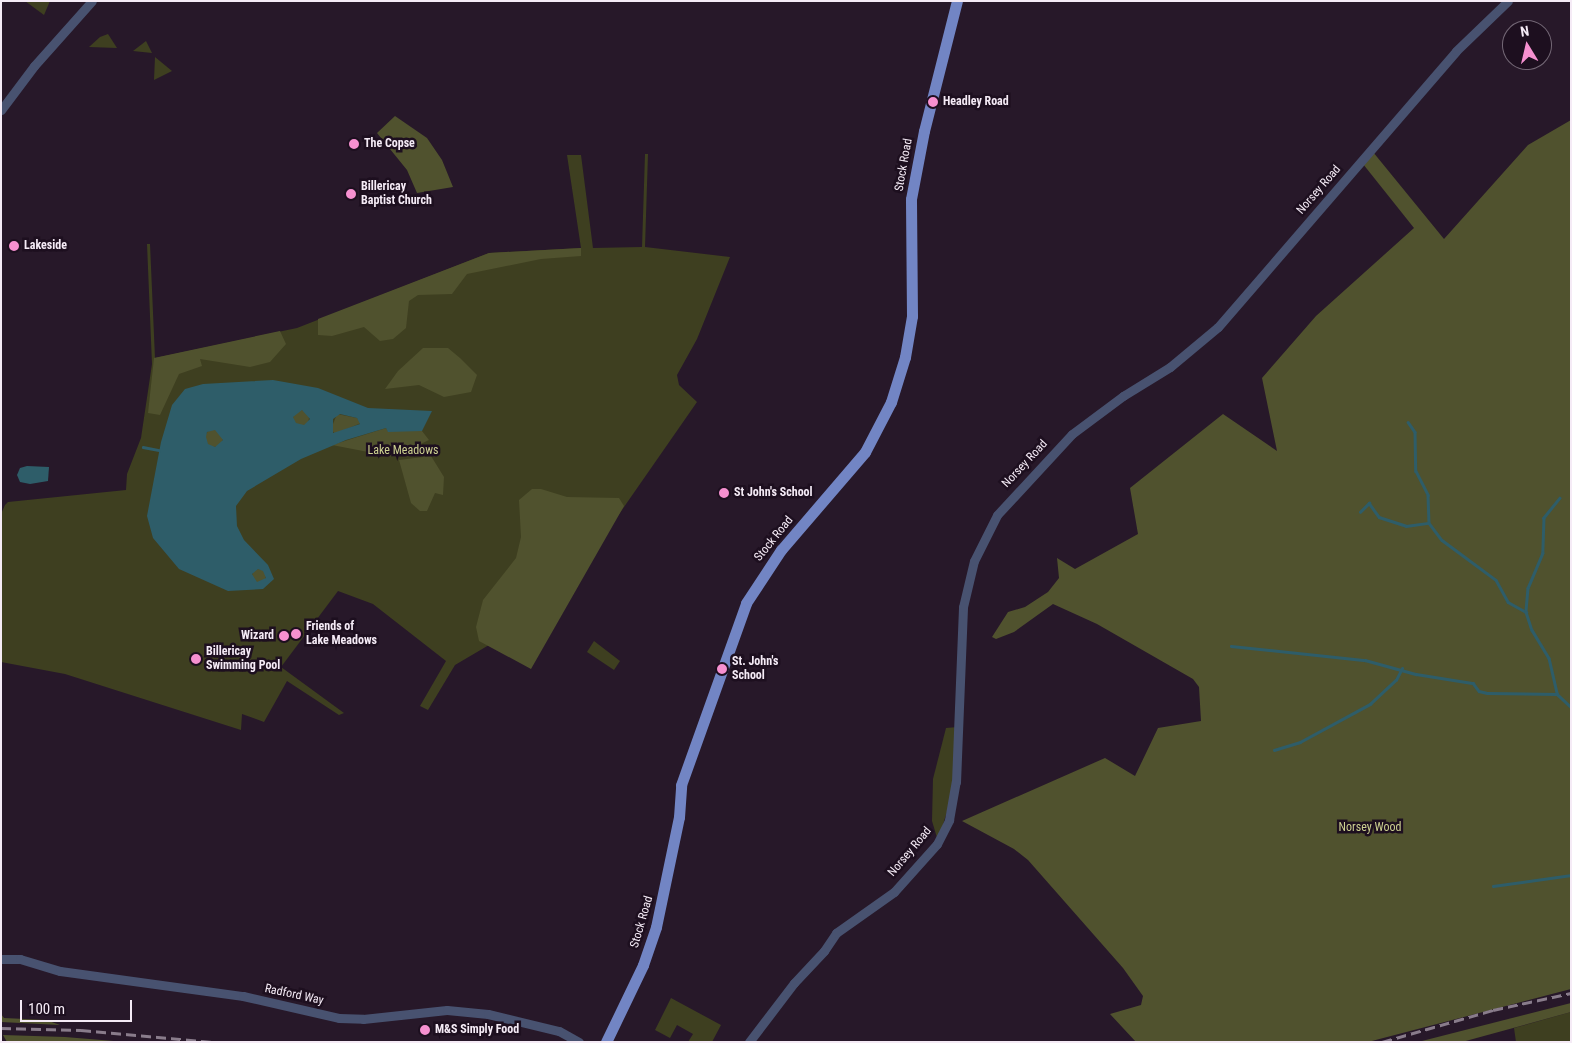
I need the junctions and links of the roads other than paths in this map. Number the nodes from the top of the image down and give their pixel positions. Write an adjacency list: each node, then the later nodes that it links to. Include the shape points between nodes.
1 (92, 1): 4 (street, via 34,66)
2 (957, 1): 7 (main road, Stock Road, via 914,183 910,227 912,316 905,357 891,402 865,452 781,550 746,603 681,785 678,817 656,927 643,965)
3 (1508, 1): 8 (street, Norsey Road, via 1456,51 1218,327 1170,367 1122,396 1072,434 997,515 974,561 961,621 956,782 950,820 937,844 894,892 836,933)
4 (1, 110)
5 (1, 959): 6 (street, Radford Way, via 20,958 60,971 243,996 339,1018 363,1019 447,1010 488,1014 559,1031)
6 (580, 1042)
7 (606, 1042)
8 (749, 1042)

